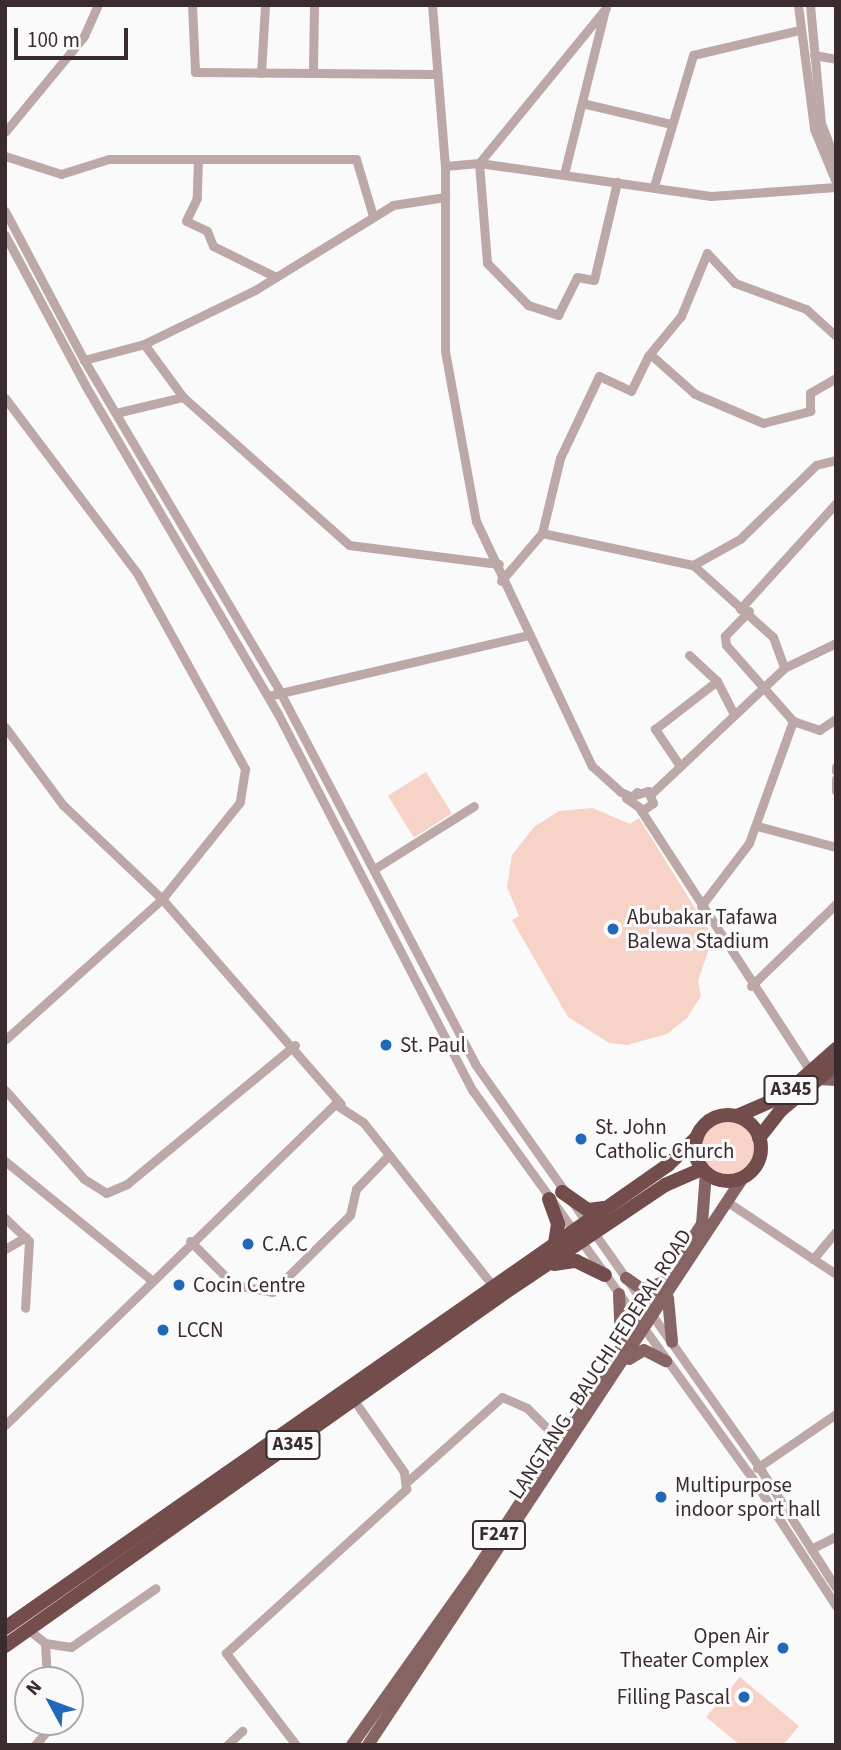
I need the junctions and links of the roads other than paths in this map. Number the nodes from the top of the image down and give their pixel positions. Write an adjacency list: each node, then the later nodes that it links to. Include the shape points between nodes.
1 (98, 5): 17 (street, via 84,36)
2 (192, 5): 13 (street, via 193,71)
3 (265, 5): 13 (street)
4 (314, 5): 12 (street)
5 (432, 5): 14 (street)
6 (798, 5): 9 (street)
7 (810, 5): 10 (street)
8 (606, 7): 15 (street); 21 (street)
9 (800, 30): 16 (street, via 696,51); 25 (street, via 814,129)
10 (814, 55): 11 (street); 20 (street, via 821,122)
11 (836, 59)
12 (313, 70): 13 (street); 14 (street)
13 (261, 73)
14 (433, 74): 22 (street)
15 (586, 104): 16 (street); 23 (street)
16 (671, 124): 26 (street)
17 (5, 132)
18 (5, 156): 19 (street, via 61,174 109,159)
19 (198, 160): 29 (street, via 356,159); 31 (street, via 197,198 186,221 208,231 222,252)
20 (836, 162)
21 (479, 163): 22 (street); 23 (street); 24 (street, via 487,263 528,305 556,316 577,277 594,279)
22 (445, 166): 27 (street)
23 (564, 174): 24 (street)
24 (617, 182): 26 (street)
25 (836, 185): 26 (street, via 711,196)
26 (654, 186)
27 (445, 197): 29 (street, via 393,205); 43 (street, via 445,351 476,521)
28 (5, 211): 35 (street)
29 (373, 216): 31 (street)
30 (5, 235): 54 (street, via 85,385)
31 (276, 277): 33 (street)
32 (836, 336): 34 (street, via 806,309 735,283 710,253 696,271 681,316)
33 (144, 344): 35 (street); 37 (street)
34 (650, 354): 36 (street, via 695,394 763,423 810,411 810,393); 42 (street, via 630,392 599,376 560,458)
35 (84, 360): 39 (street)
36 (836, 378)
37 (183, 397): 39 (street); 43 (street, via 349,545)
38 (5, 398): 70 (street, via 137,573 245,769 240,802)
39 (120, 412): 53 (street)
40 (836, 460): 44 (street, via 816,465 740,539)
41 (836, 503): 46 (street)
42 (542, 533): 44 (street); 45 (street)
43 (499, 564): 45 (street)
44 (693, 565): 46 (street)
45 (501, 581): 47 (street)
46 (744, 610): 50 (street, via 773,638); 52 (street, via 725,640)
47 (527, 635): 53 (street); 62 (street, via 592,766 621,792)
48 (836, 643): 50 (street)
49 (689, 656): 51 (street)
50 (785, 668): 52 (street)
51 (717, 681): 55 (street); 59 (street, via 655,729)
52 (761, 687): 55 (street); 57 (street)
53 (281, 692): 54 (street); 69 (street)
54 (268, 696): 87 (street, via 457,1064)
55 (734, 714): 59 (street)
56 (836, 719): 57 (street, via 819,730)
57 (793, 721): 66 (street)
58 (5, 727): 70 (street, via 63,805)
59 (680, 766): 62 (street, via 665,782)
60 (836, 779): 61 (street)
61 (836, 791)
62 (642, 794): 64 (street); 65 (street)
63 (474, 806): 69 (street)
64 (651, 806): 65 (street); 67 (street)
65 (640, 809): 67 (street)
66 (757, 826): 68 (street); 72 (street)
67 (653, 828): 72 (street)
68 (836, 847)
69 (374, 869): 87 (street, via 475,1064)
70 (162, 899): 74 (street); 75 (street)
71 (836, 904): 73 (street)
72 (701, 906): 73 (street)
73 (751, 986): 77 (street)
74 (5, 1040)
75 (295, 1045): 78 (street, via 127,1184 106,1193 84,1180); 79 (street)
76 (836, 1049): 77 (highway, A345)
77 (827, 1071): 80 (highway, A345, via 769,1106); 82 (highway, A345)
78 (5, 1090)
79 (341, 1104): 83 (street); 95 (street)
80 (737, 1116): 81 (highway, A345, via 713,1118); 82 (highway, A345)
81 (697, 1137): 85 (highway); 89 (highway, A345)
82 (759, 1138): 86 (highway, A345, via 758,1160)
83 (389, 1155): 95 (street, via 356,1189 350,1215 272,1292 234,1284); 104 (street)
84 (5, 1161): 103 (street)
85 (704, 1170): 86 (highway, via 720,1180); 91 (highway, A345, via 665,1185); 105 (main road, LANGTANG - BAUCHI FEDERAL ROAD / F247, via 702,1224)
86 (744, 1176): 88 (main road, LANGTANG - BAUCHI FEDERAL ROAD / F247)
87 (556, 1196): 89 (highway, via 588,1210); 91 (street); 94 (street); 96 (highway)
88 (729, 1203): 98 (street); 105 (main road, LANGTANG - BAUCHI FEDERAL ROAD / F247)
89 (608, 1207): 91 (highway, A345)
90 (5, 1218): 93 (street)
91 (590, 1228): 94 (highway, A345); 102 (street)
92 (836, 1232): 98 (street)
93 (26, 1237): 97 (street); 107 (street, via 31,1260)
94 (577, 1237): 96 (highway, A345); 99 (highway, A345); 101 (street)
95 (190, 1241): 103 (street)
96 (555, 1244): 104 (highway, A345)
97 (5, 1249)
98 (813, 1259): 100 (street)
99 (543, 1268): 101 (highway, via 576,1261); 114 (highway, A345)
100 (836, 1274)
101 (605, 1275): 106 (street)
102 (626, 1278): 105 (main road, via 649,1290); 108 (street)
103 (150, 1279): 116 (street)
104 (493, 1286): 114 (highway, A345)
105 (667, 1287): 108 (main road, LANGTANG - BAUCHI FEDERAL ROAD / F247); 110 (main road)
106 (619, 1294): 109 (street); 111 (main road, via 624,1318)
107 (25, 1308)
108 (651, 1311): 109 (main road, LANGTANG - BAUCHI FEDERAL ROAD / F247); 110 (street)
109 (642, 1325): 111 (main road, LANGTANG - BAUCHI FEDERAL ROAD / F247); 112 (street); 113 (main road, LANGTANG - BAUCHI FEDERAL ROAD / F247)
110 (672, 1342): 118 (street)
111 (617, 1353): 117 (main road, LANGTANG - BAUCHI FEDERAL ROAD / F247)
112 (666, 1361): 113 (main road, via 645,1350); 119 (street)
113 (621, 1367): 132 (main road, LANGTANG - BAUCHI FEDERAL ROAD / F247)
114 (351, 1396): 120 (street); 127 (highway, A345)
115 (836, 1414): 118 (street)
116 (5, 1425)
117 (560, 1441): 120 (street, via 527,1408 502,1397); 132 (main road, LANGTANG - BAUCHI FEDERAL ROAD / F247)
118 (759, 1467): 119 (street); 122 (street)
119 (749, 1473): 125 (street)
120 (408, 1481): 134 (street, via 400,1496 226,1653)
121 (836, 1536): 122 (street)
122 (811, 1549): 124 (street)
123 (156, 1588): 129 (street, via 80,1643)
124 (836, 1588)
125 (836, 1606)
126 (5, 1615): 127 (highway)
127 (25, 1623): 128 (highway, A345); 129 (street)
128 (7, 1637)
129 (45, 1643): 130 (street)
130 (46, 1666)
131 (242, 1731): 133 (street)
132 (359, 1744)
133 (227, 1745)
134 (296, 1745)

